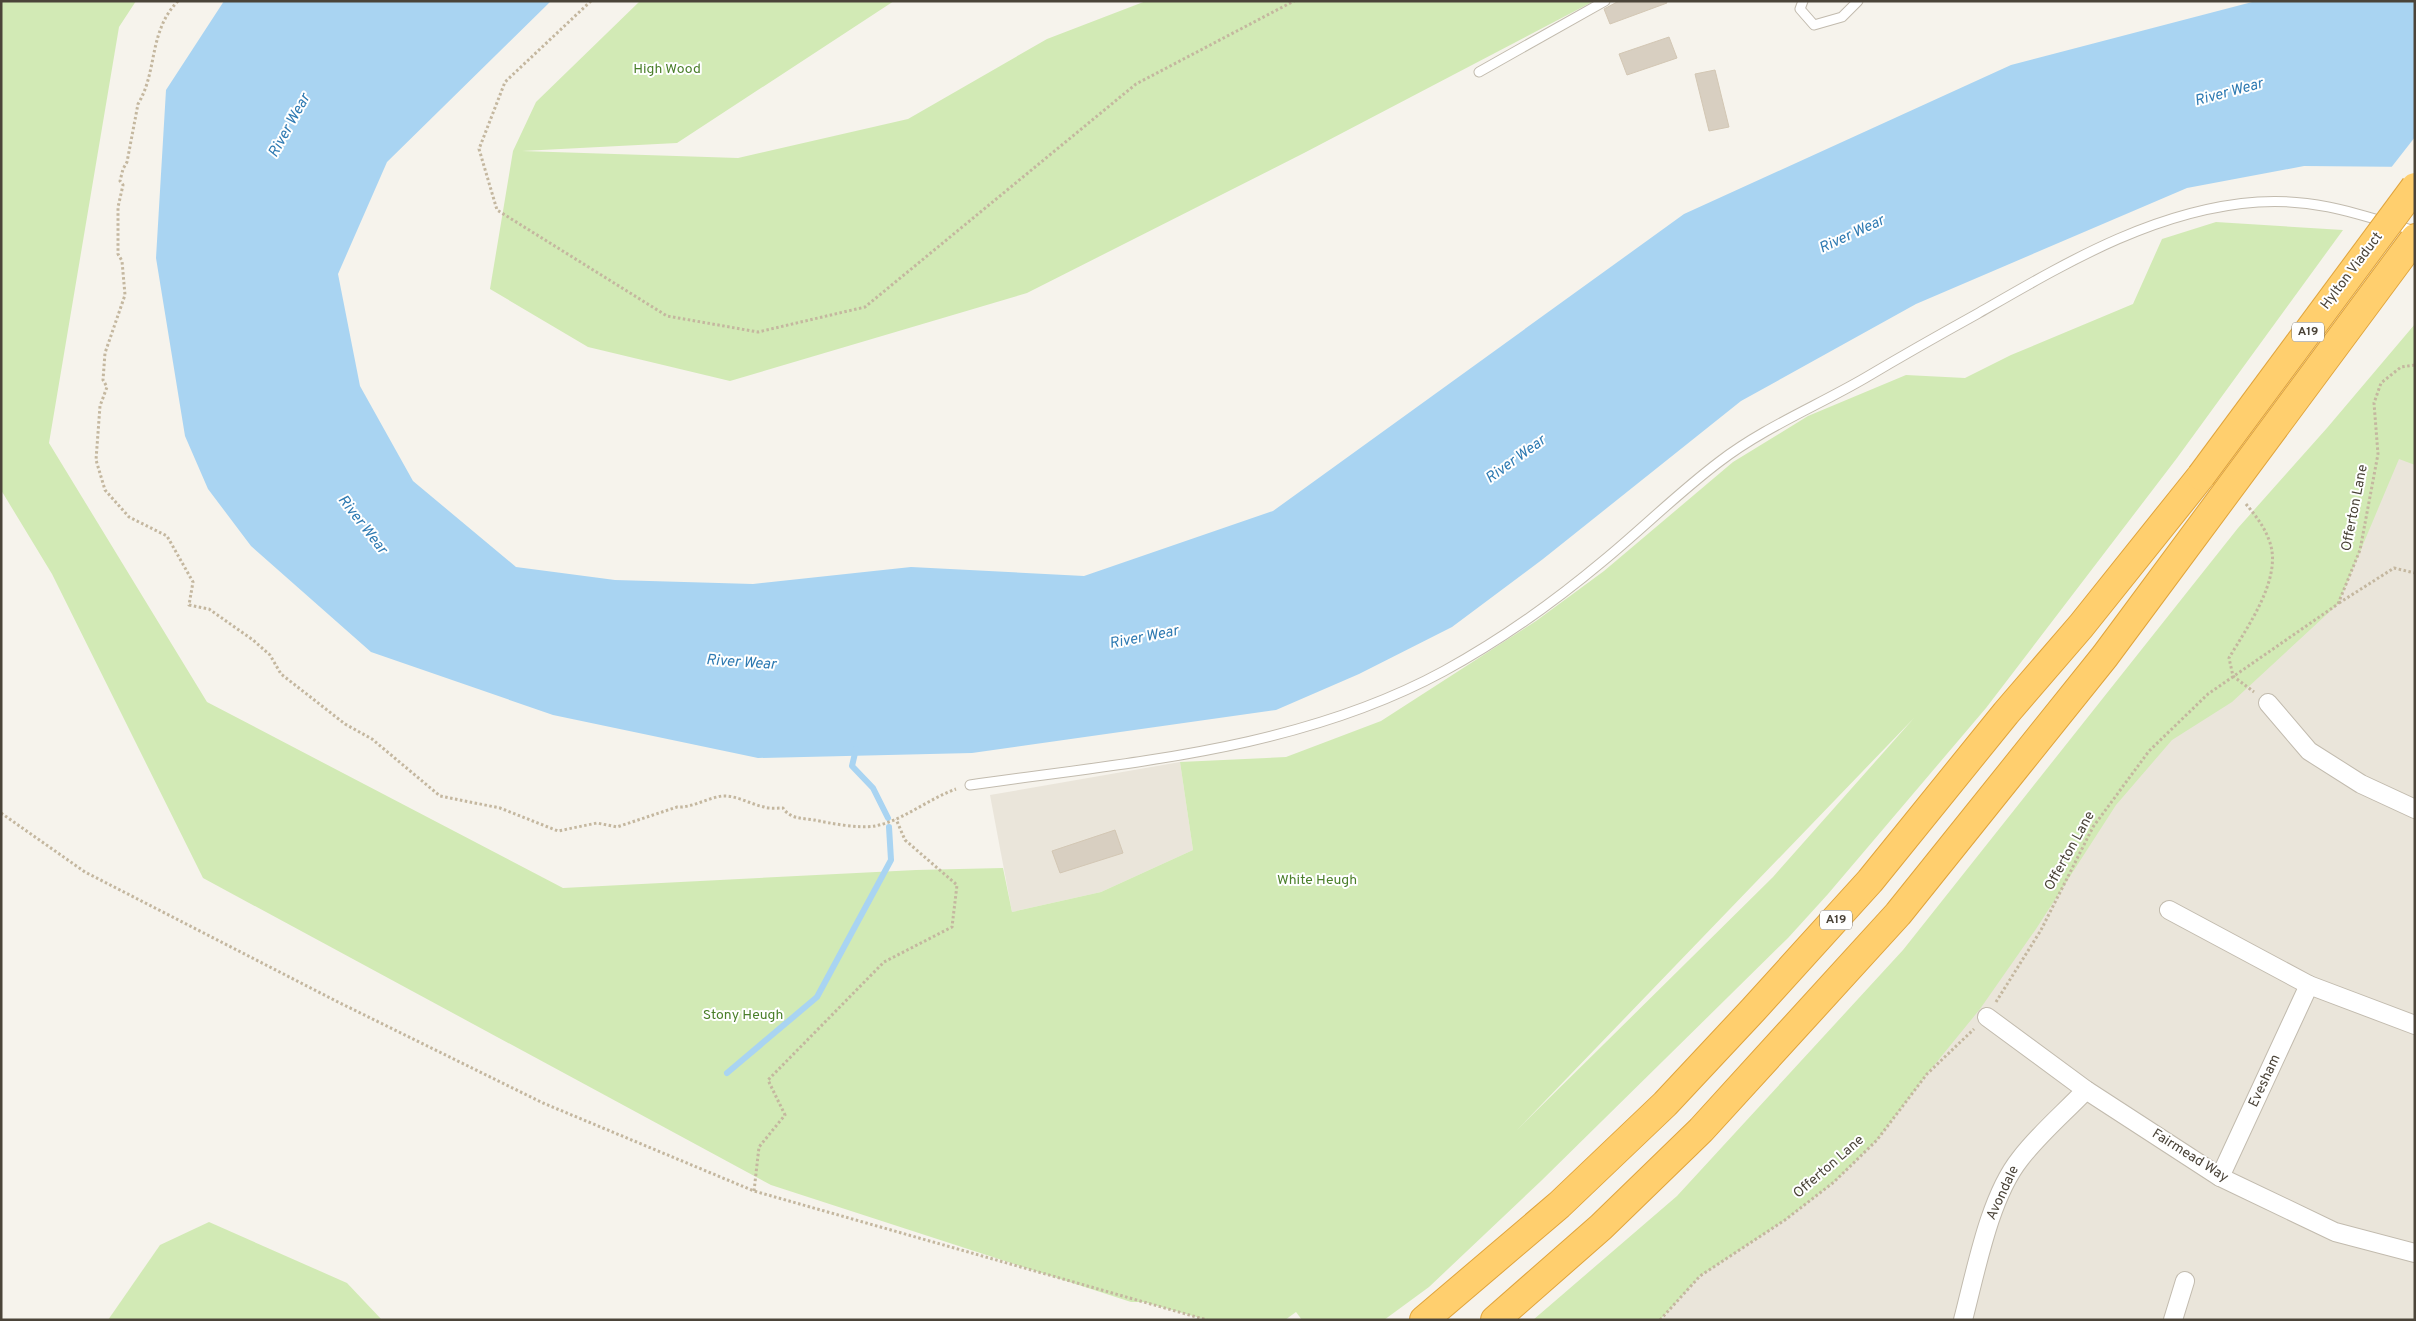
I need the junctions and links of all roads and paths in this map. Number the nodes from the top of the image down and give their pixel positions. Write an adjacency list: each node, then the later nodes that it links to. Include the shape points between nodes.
1 (178, 1): 20 (path, via 158,32 152,66 138,104 120,181 123,184 118,207 118,254 122,261 125,295 105,353 103,380 107,387 100,406 96,460 105,490 129,517 167,536 193,582 189,605 209,609 253,640 270,655 281,674 346,724 372,739 440,796 500,808 558,831 597,823 617,827 724,796 765,808 783,808 799,819 874,827)
2 (591, 1): 3 (path, via 505,82 479,149 497,210 667,316 758,332 865,307 1136,84)
3 (1294, 1)
4 (1606, 1): 7 (lane)
5 (1803, 1): 6 (lane, via 1800,9 1814,25 1842,17)
6 (1858, 1)
7 (1479, 72)
8 (2415, 187): 31 (highway, Hylton Viaduct / A19, bridge, via 2201,476 1870,881 1665,1104 1559,1205)
9 (2415, 231): 17 (lane, via 2309,202 2256,202 2192,213 2154,225 2075,258 1761,434 1722,460 1561,594 1460,661 1406,690 1317,723 1226,747)
10 (2415, 238): 12 (highway, A19)
11 (2415, 364): 14 (path, Offerton Lane, via 2401,367 2381,383 2374,403 2378,454 2360,550)
12 (2235, 498): 15 (path, via 2258,518 2270,542 2273,566 2268,585 2229,658); 32 (highway, A19, via 1898,914 1701,1130 1601,1227)
13 (2415, 573): 14 (path, via 2394,568)
14 (2338, 604): 15 (path, Offerton Lane)
15 (2233, 676): 16 (path); 23 (path, Offerton Lane, via 2208,694 2149,751 2093,827 2041,930)
16 (2268, 703): 18 (street, via 2308,751 2361,784)
17 (970, 785): 20 (path, via 936,796)
18 (2415, 808)
19 (1, 813): 27 (path, via 85,872 346,1006 543,1103)
20 (896, 819): 27 (path, via 905,840 957,885 952,927 884,962 768,1080 785,1115 760,1147)
21 (2169, 910): 22 (street)
22 (2309, 985): 24 (street); 26 (street, Evesham)
23 (1987, 1017): 25 (street, Fairmead Way); 33 (path, Offerton Lane, via 1927,1074 1877,1140 1834,1182 1785,1220 1700,1276)
24 (2415, 1025)
25 (2086, 1090): 26 (street, Fairmead Way); 34 (street, Avondale, via 2019,1159 2002,1190 1989,1223)
26 (2220, 1177): 28 (street, Fairmead Way, via 2335,1232)
27 (754, 1191): 30 (path)
28 (2415, 1253)
29 (2185, 1281): 35 (street)
30 (1207, 1320)
31 (1424, 1320)
32 (1495, 1320)
33 (1660, 1320)
34 (1962, 1320)
35 (2172, 1320)

